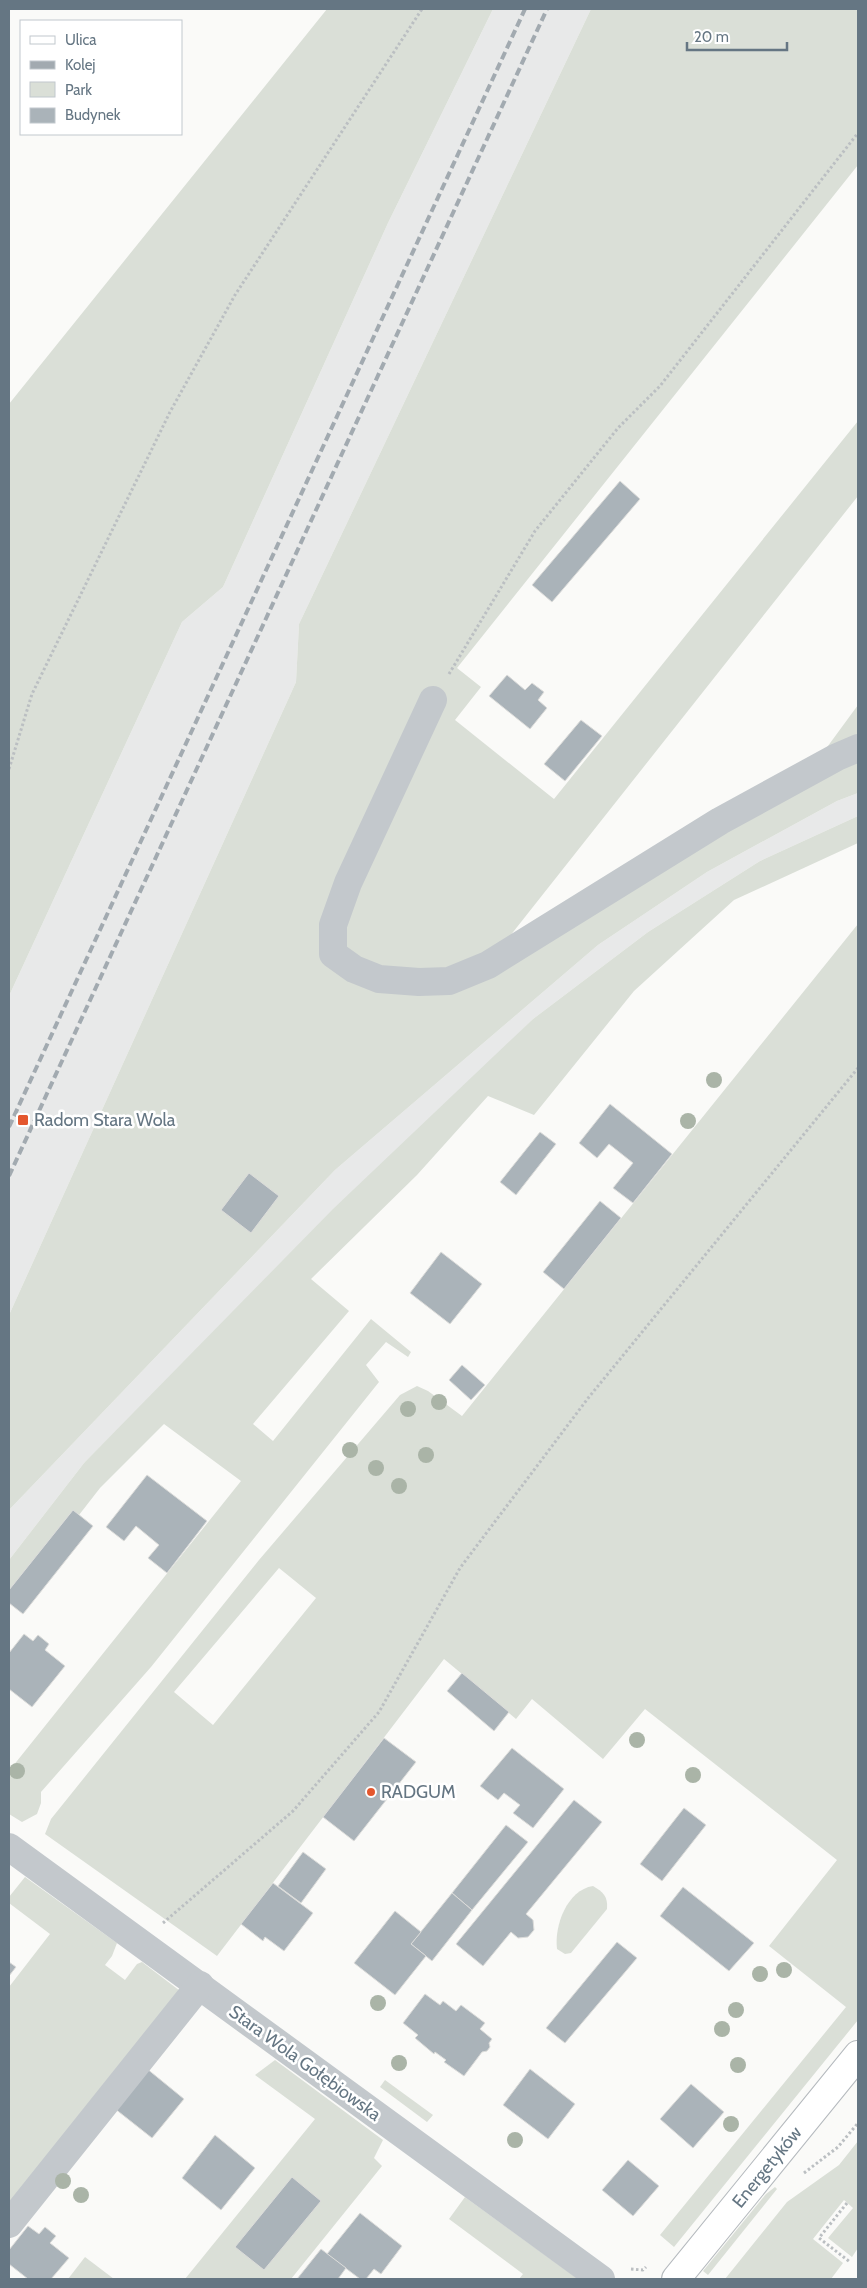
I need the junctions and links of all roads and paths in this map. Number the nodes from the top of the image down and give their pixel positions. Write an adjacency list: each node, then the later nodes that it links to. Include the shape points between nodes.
1 (422, 9): 5 (path, via 235,294 170,412 32,694)
2 (858, 132): 3 (path, via 660,386 618,428 535,531)
3 (433, 700): 4 (street, via 348,883 333,925 333,954 354,969 379,979 449,981 488,964 720,821)
4 (858, 748)
5 (9, 769)
6 (858, 1068): 8 (path, via 590,1397 460,1568 379,1712 293,1811)
7 (9, 1847): 8 (street, Stara Wola Gołębiowska)
8 (140, 1942): 9 (street, Stara Wola Gołębiowska)
9 (200, 1985): 12 (street); 14 (street, Stara Wola Gołębiowska)
10 (858, 2055): 15 (main road, Energetyków)
11 (846, 2203): 13 (path, via 819,2238)
12 (9, 2224)
13 (850, 2262)
14 (601, 2279)
15 (676, 2279)

